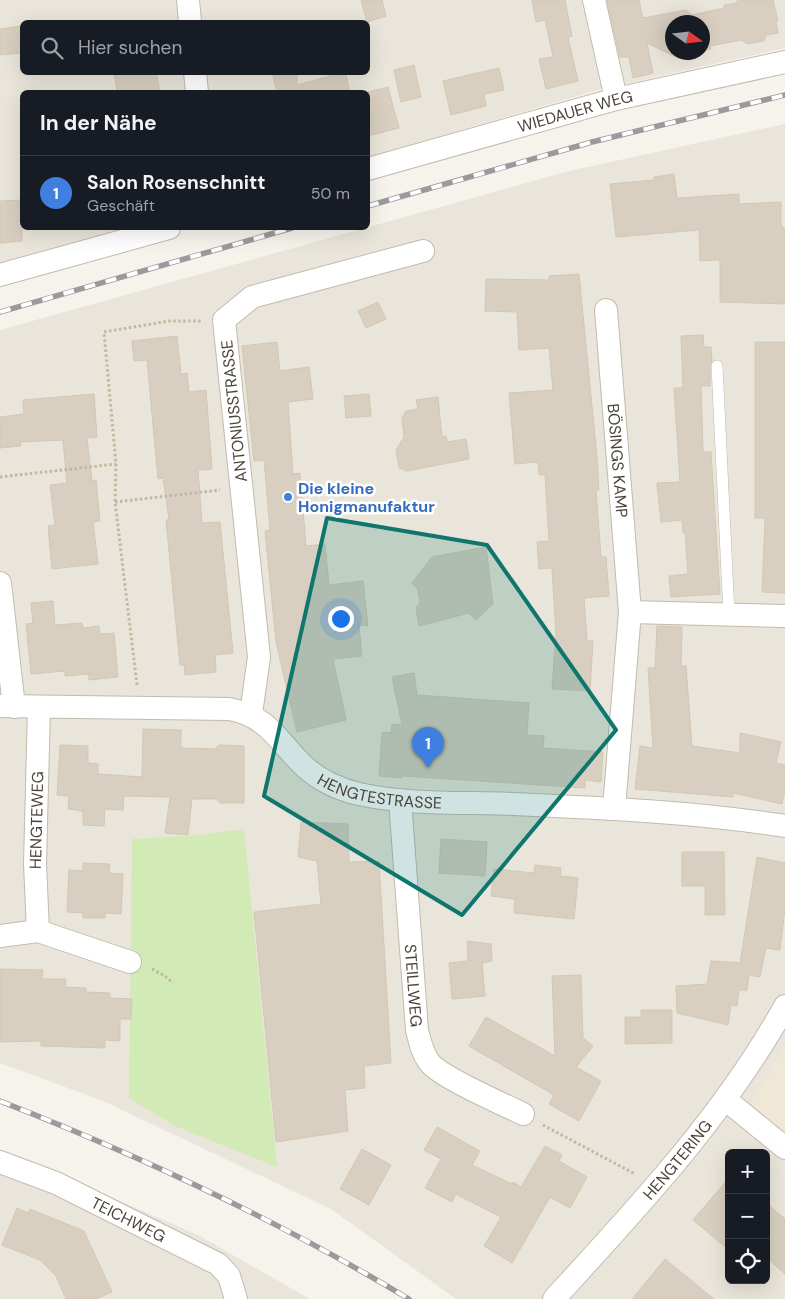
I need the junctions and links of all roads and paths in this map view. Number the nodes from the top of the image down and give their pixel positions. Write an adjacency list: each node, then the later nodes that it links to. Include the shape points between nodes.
1 (188, 0): 3 (street)
2 (594, 0): 7 (street)
3 (190, 20)
4 (785, 62): 7 (street, WIEDAUER WEG)
5 (195, 75): 6 (street)
6 (197, 90)
7 (616, 99): 8 (street, WIEDAUER WEG)
8 (370, 168)
9 (162, 230): 11 (street)
10 (423, 250): 13 (street, ANTONIUSSTRASSE, via 252,297)
11 (0, 275)
12 (606, 310): 20 (street, BÖSINGS KAMP)
13 (224, 320): 15 (path, via 169,321 104,332); 17 (street, ANTONIUSSTRASSE)
14 (718, 366): 21 (lane)
15 (116, 464): 16 (path); 18 (path)
16 (0, 477)
17 (243, 487): 18 (path); 26 (street, ANTONIUSSTRASSE, via 259,657)
18 (115, 502): 25 (path)
19 (0, 583): 23 (street)
20 (630, 612): 21 (street); 28 (street, BÖSINGS KAMP)
21 (728, 615): 22 (street)
22 (785, 616)
23 (7, 706): 24 (street, HENGTESTRASSE)
24 (39, 707): 25 (street, HENGTESTRASSE); 30 (street, HENGTEWEG, via 35,864)
25 (139, 708): 26 (street, HENGTESTRASSE, via 229,709)
26 (252, 714): 27 (street, HENGTESTRASSE, via 306,768 328,783 360,794)
27 (400, 800): 28 (street, HENGTESTRASSE); 35 (street, STEILLWEG, via 421,1048 430,1064)
28 (614, 808): 29 (street, HENGTESTRASSE)
29 (785, 826)
30 (38, 931): 31 (street); 32 (street)
31 (0, 936)
32 (130, 962)
33 (785, 1006): 34 (street, HENGTERING)
34 (725, 1099): 36 (street); 38 (street, HENGTERING)
35 (523, 1114): 38 (path)
36 (785, 1148)
37 (0, 1162): 39 (street, TEICHWEG, via 56,1183 218,1264 229,1276)
38 (657, 1186): 40 (street, HENGTERING)
39 (236, 1299)
40 (554, 1299)

